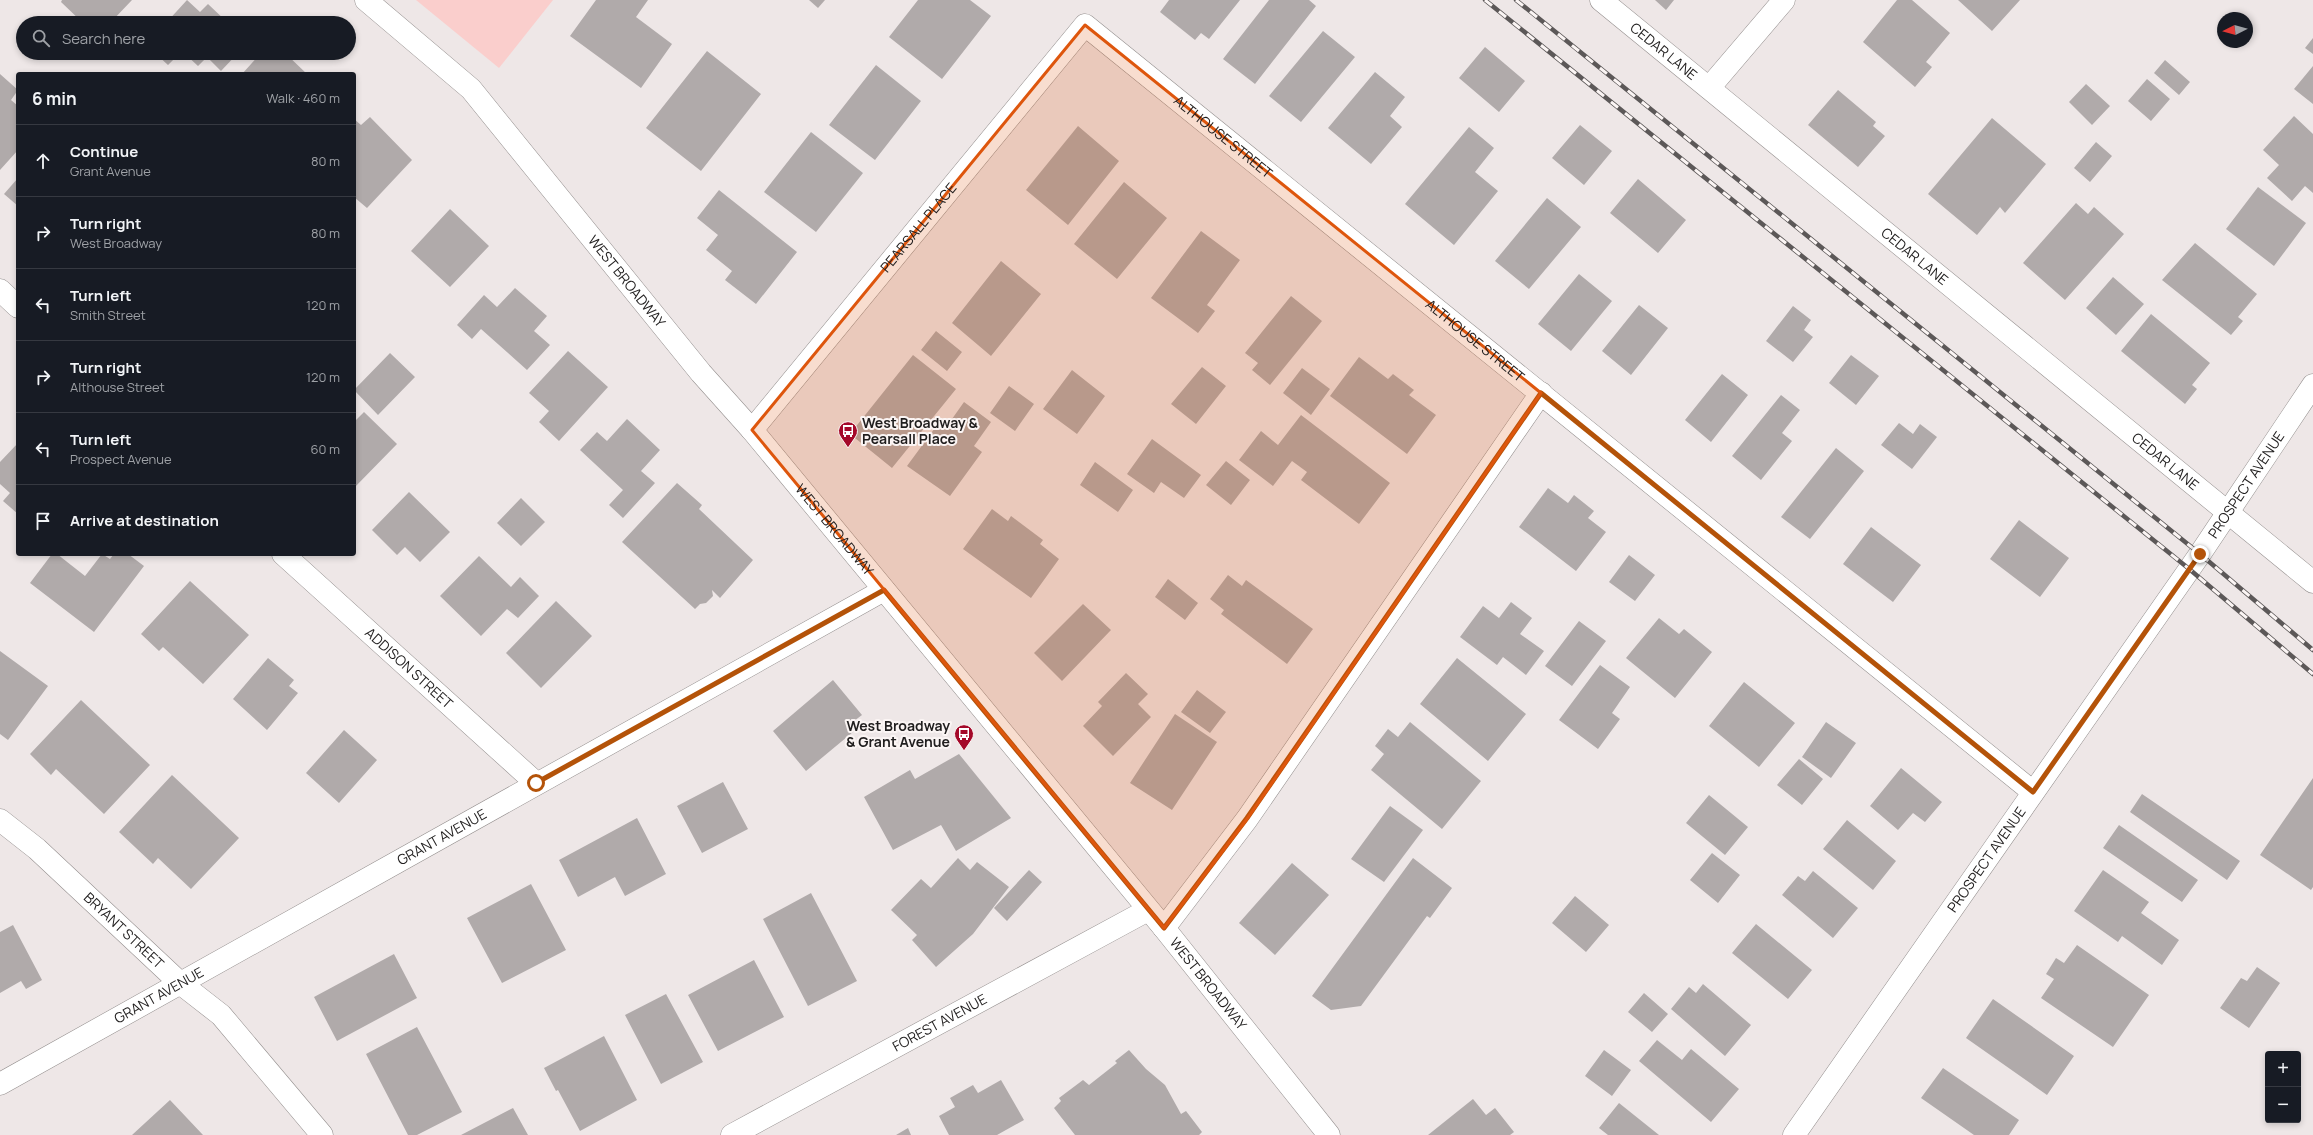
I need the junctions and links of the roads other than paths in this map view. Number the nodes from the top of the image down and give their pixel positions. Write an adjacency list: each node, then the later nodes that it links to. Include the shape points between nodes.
1 (366, 0): 10 (street, WEST BROADWAY, via 471,89 701,373)
2 (1601, 0): 5 (street, CEDAR LANE)
3 (1784, 0): 5 (street)
4 (1085, 26): 9 (street, ALTHOUSE STREET); 10 (street, PEARSALL PLACE)
5 (1709, 88): 11 (street, CEDAR LANE)
6 (0, 290): 7 (street)
7 (16, 305)
8 (2313, 385): 11 (street, PROSPECT AVENUE)
9 (1541, 393): 16 (street, ALTHOUSE STREET); 19 (street, via 1247,818)
10 (752, 430): 14 (street, WEST BROADWAY)
11 (2229, 511): 13 (street, CEDAR LANE); 16 (street, PROSPECT AVENUE)
12 (285, 556): 15 (street, ADDISON STREET)
13 (2313, 582)
14 (884, 590): 15 (street, GRANT AVENUE); 18 (street, WEST BROADWAY)
15 (536, 783): 20 (street, GRANT AVENUE)
16 (2033, 792): 25 (street, PROSPECT AVENUE)
17 (0, 820): 20 (street, BRYANT STREET, via 38,849)
18 (1148, 910): 19 (street, WEST BROADWAY); 23 (street, FOREST AVENUE)
19 (1164, 928): 24 (street, WEST BROADWAY)
20 (180, 983): 21 (street, GRANT AVENUE); 22 (street, BRYANT STREET, via 220,1015)
21 (0, 1084)
22 (322, 1135)
23 (732, 1135)
24 (1329, 1135)
25 (1794, 1135)

